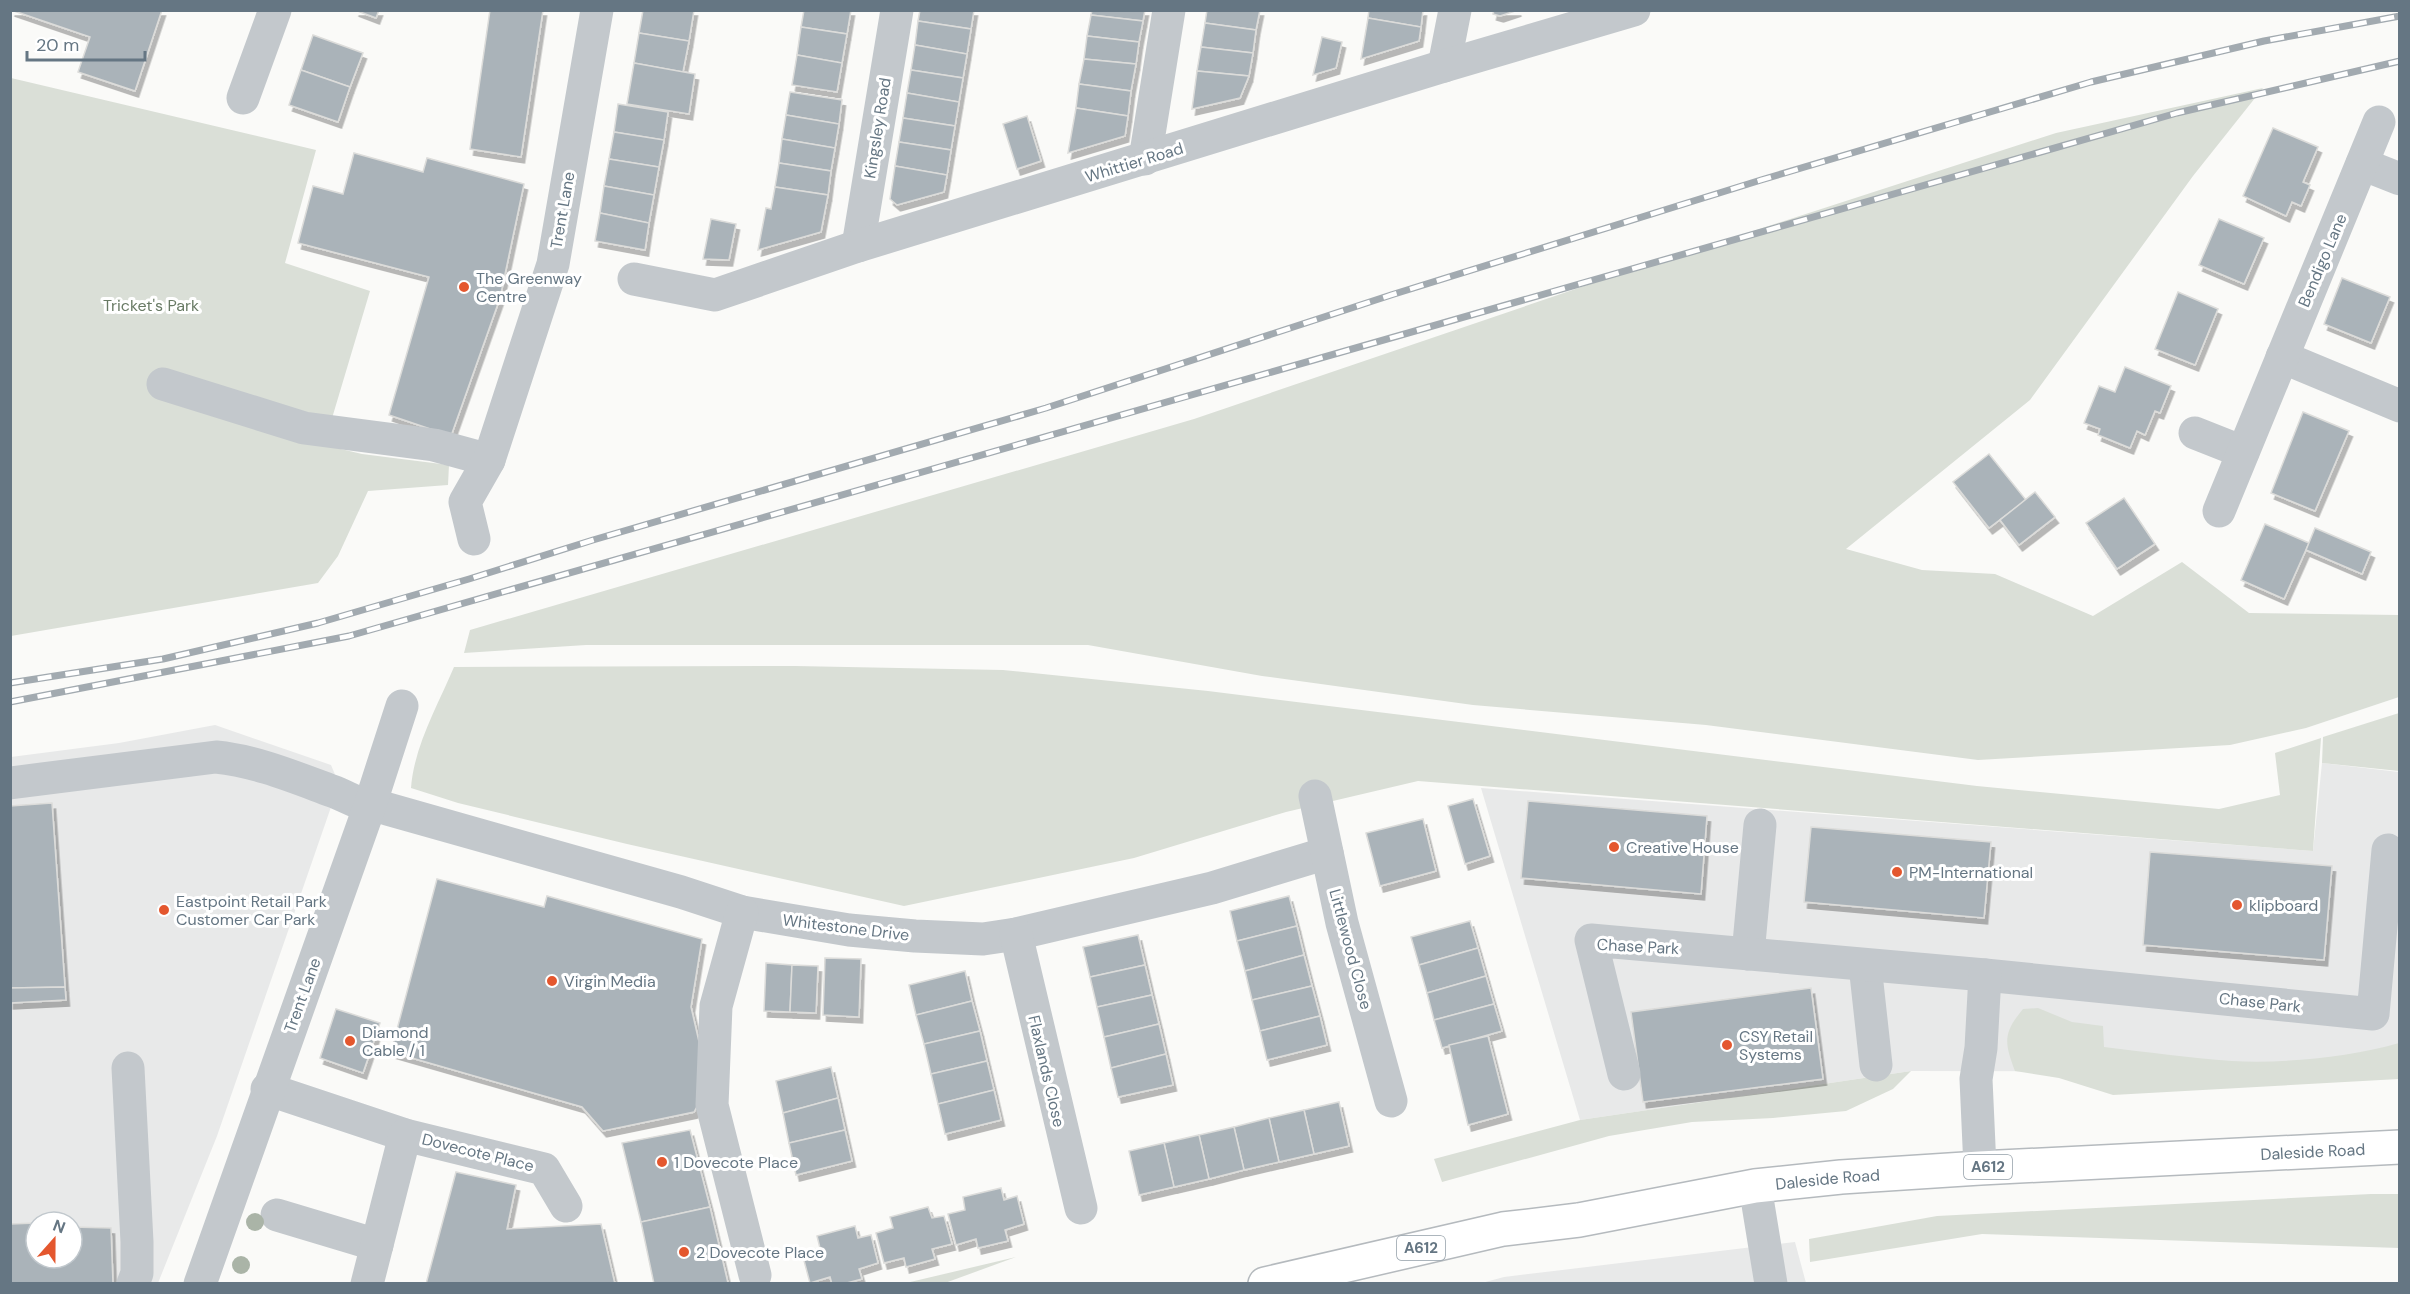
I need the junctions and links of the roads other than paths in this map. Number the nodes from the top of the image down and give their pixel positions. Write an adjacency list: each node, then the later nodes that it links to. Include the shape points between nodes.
1 (275, 10): 8 (street)
2 (597, 10): 20 (street, Trent Lane, via 553,264)
3 (897, 10): 13 (street, Kingsley Road)
4 (1169, 10): 10 (street)
5 (1455, 10): 7 (street)
6 (1634, 10): 7 (street, Whittier Road)
7 (1444, 66): 10 (street, Whittier Road)
8 (243, 98)
9 (2379, 122): 11 (street, Bendigo Lane)
10 (1145, 159): 13 (street, Whittier Road)
11 (2362, 164): 12 (street); 15 (street, Bendigo Lane)
12 (2400, 178)
13 (858, 246): 14 (street, Whittier Road, via 716,295)
14 (634, 279)
15 (2282, 357): 17 (street); 19 (street, Bendigo Lane)
16 (163, 384): 20 (street, via 304,428 434,445)
17 (2400, 406)
18 (2194, 433): 19 (street)
19 (2243, 452): 21 (street, Bendigo Lane)
20 (489, 460): 22 (street, Trent Lane, via 465,502)
21 (2219, 511)
22 (474, 539)
23 (402, 706): 26 (street, Trent Lane)
24 (10, 783): 26 (street, Whitestone Drive, via 216,757 245,760)
25 (1315, 796): 29 (street, Littlewood Close)
26 (369, 808): 30 (street, Whitestone Drive, via 384,808); 38 (street, Trent Lane)
27 (1761, 825): 32 (street)
28 (2388, 850): 34 (street, Chase Park, via 2373,1014)
29 (1327, 854): 31 (street, Whitestone Drive, via 1212,888); 39 (street, Littlewood Close)
30 (742, 912): 31 (street, Whitestone Drive, via 849,930 915,936 983,939); 48 (street, via 716,1006 712,1105)
31 (1016, 934): 45 (street, Flaxlands Close)
32 (1748, 954): 33 (street, Chase Park); 37 (street, Chase Park, via 1591,940)
33 (1866, 965): 34 (street, Chase Park); 35 (street)
34 (1985, 975): 42 (street, via 1976,1079)
35 (1876, 1065)
36 (128, 1068): 49 (street, via 137,1242)
37 (1624, 1074)
38 (267, 1089): 40 (street, Dovecote Place); 50 (street, Trent Lane)
39 (1391, 1101)
40 (405, 1135): 44 (street, Dovecote Place, via 544,1169); 47 (street, Dovecote Place)
41 (2400, 1147): 42 (main road, Daleside Road / A612)
42 (1980, 1167): 43 (main road, Daleside Road / A612)
43 (1755, 1186): 52 (main road, Daleside Road / A612, via 1579,1220 1503,1229); 53 (street)
44 (566, 1206)
45 (1081, 1208)
46 (277, 1215): 47 (street)
47 (377, 1245): 51 (street, Dovecote Place)
48 (755, 1275)
49 (134, 1284)
50 (200, 1284)
51 (367, 1284)
52 (1265, 1284)
53 (1771, 1284)

